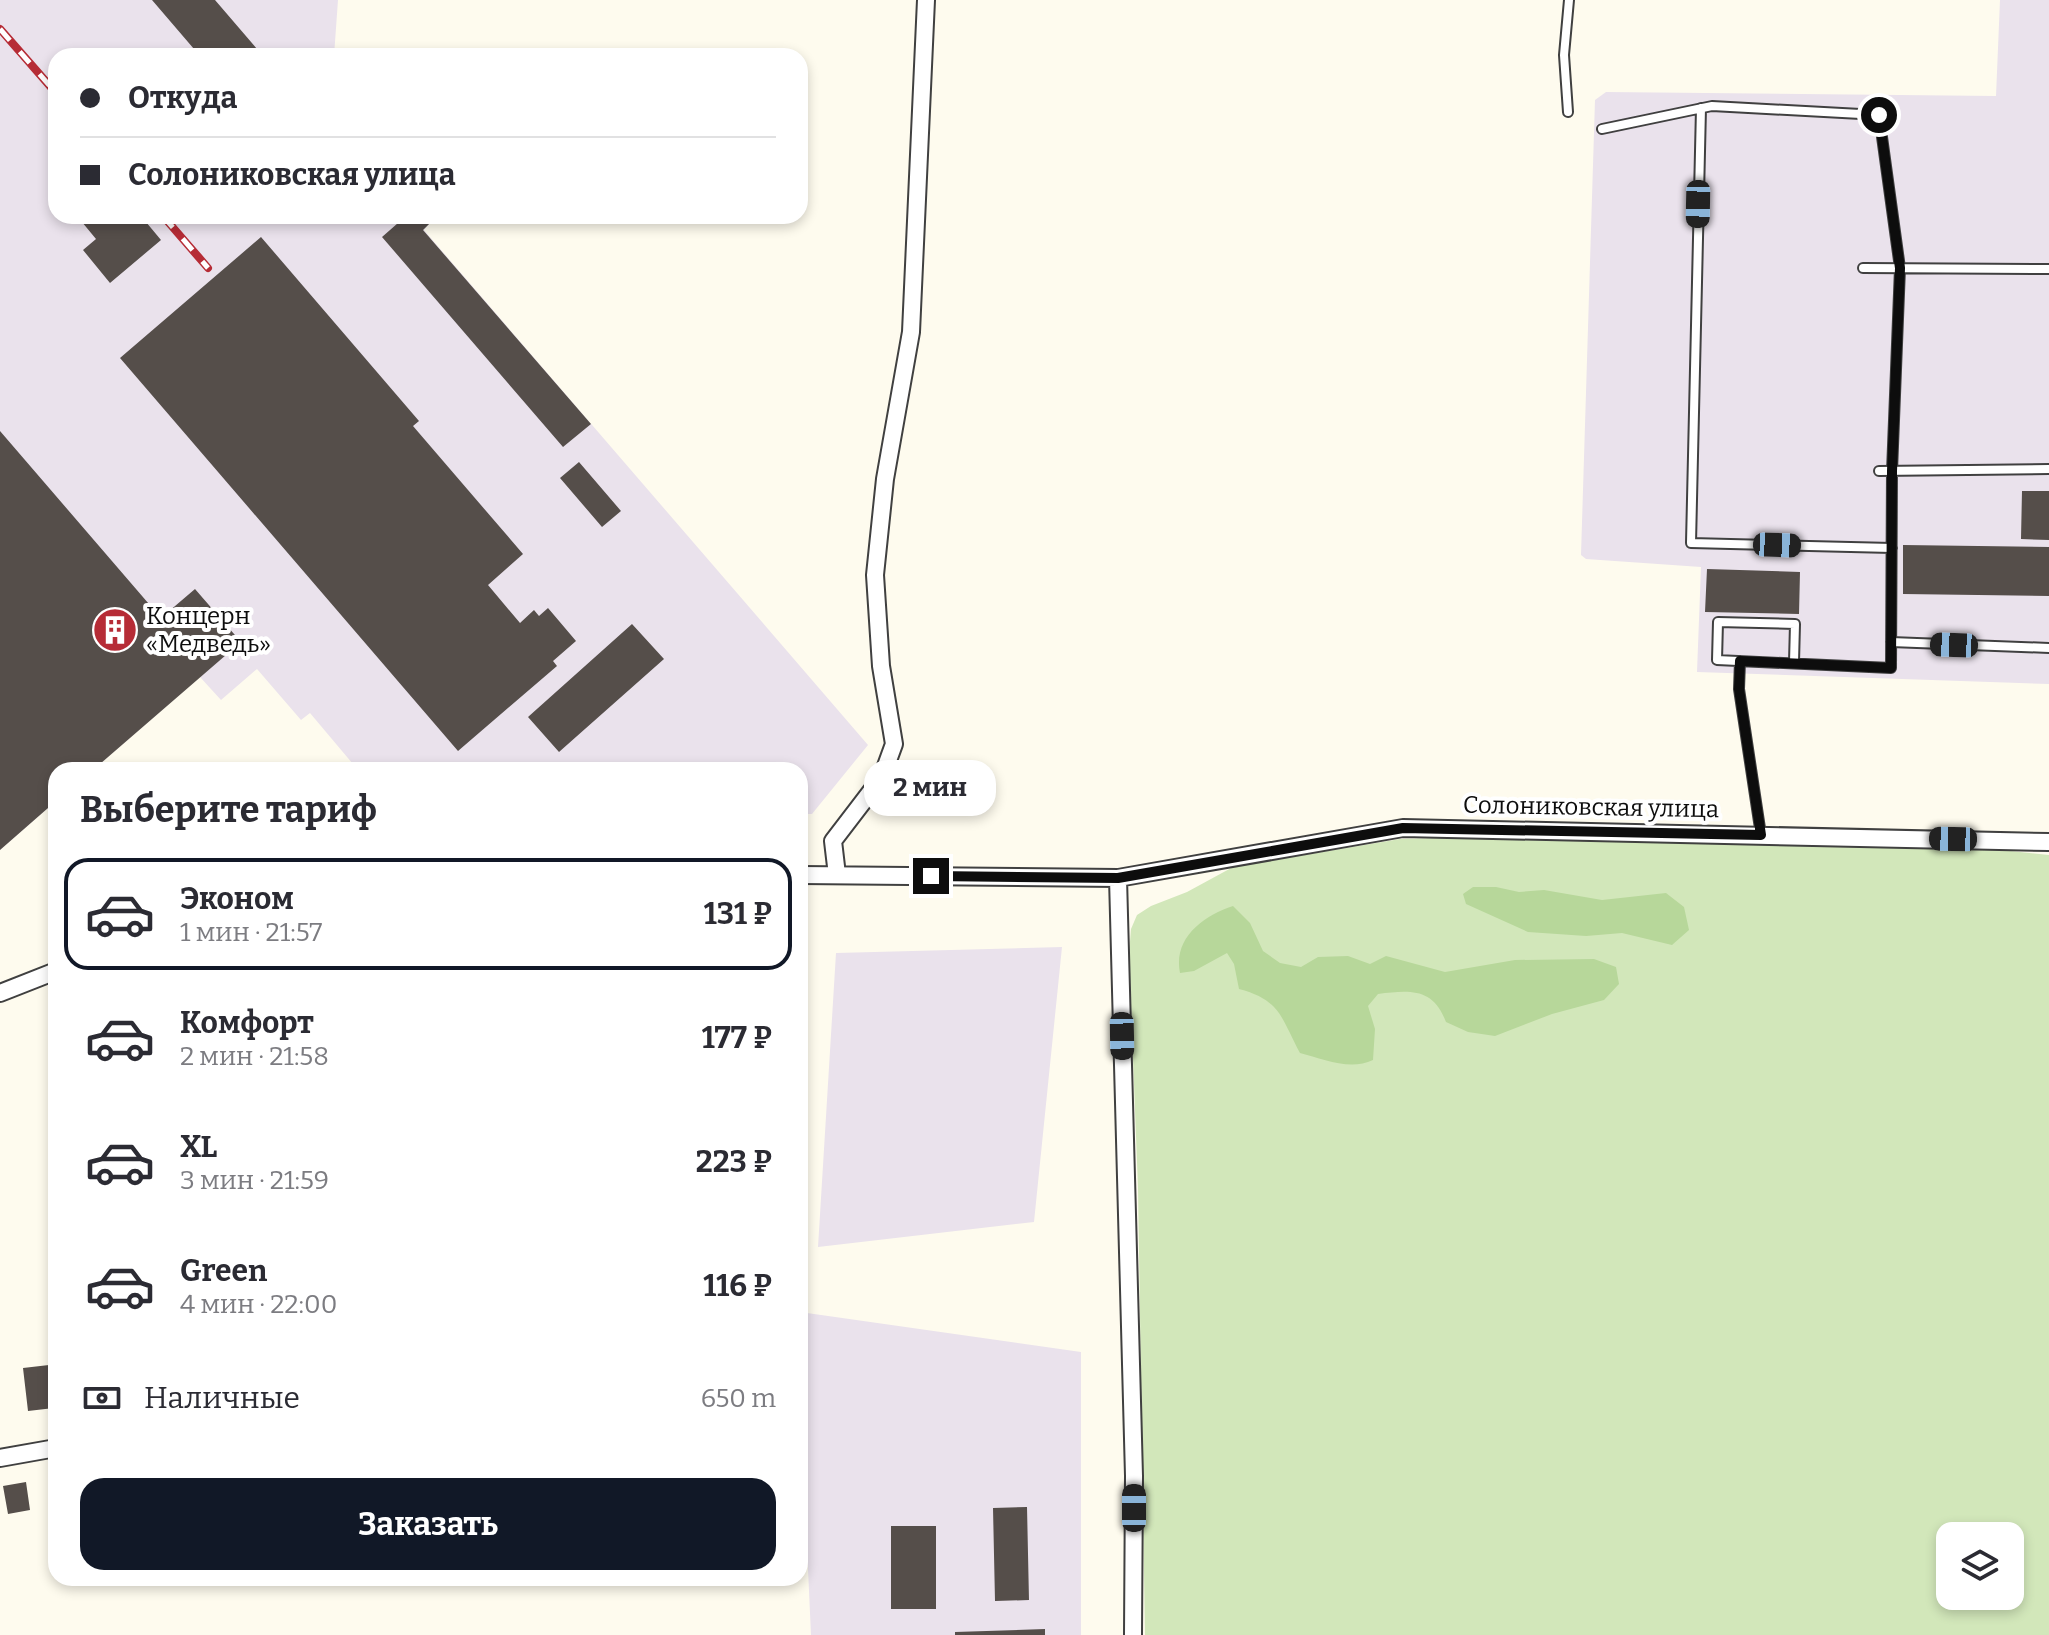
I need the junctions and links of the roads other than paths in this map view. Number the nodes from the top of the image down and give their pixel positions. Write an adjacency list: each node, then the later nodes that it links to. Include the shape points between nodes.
1 (926, 0): 20 (street, via 911,332 885,479 875,575 881,666 894,744 882,777 833,841)
2 (1569, 0): 4 (lane, via 1564,55)
3 (1701, 108): 5 (lane); 7 (lane, via 1879,115); 12 (lane, via 1691,543)
4 (1568, 112)
5 (1602, 129)
6 (1863, 268): 7 (lane)
7 (1900, 268): 8 (lane); 11 (lane)
8 (2049, 269)
9 (2049, 469): 11 (lane)
10 (1879, 471): 11 (lane)
11 (1892, 471): 12 (lane)
12 (1892, 548): 13 (lane)
13 (1891, 642): 14 (lane); 16 (lane, via 1891,668)
14 (2049, 648)
15 (1740, 661): 16 (lane); 16 (lane, via 1717,660 1718,622 1795,624); 17 (lane, via 1739,689)
16 (1794, 662)
17 (1761, 835): 18 (street, Солониковская улица); 21 (street, Солониковская улица, via 1403,828)
18 (2049, 842)
19 (808, 875): 20 (street, Солониковская улица)
20 (837, 875): 21 (street, Солониковская улица)
21 (1118, 878): 26 (street, via 1134,1476)
22 (48, 974): 23 (street)
23 (0, 993)
24 (48, 1449): 25 (street)
25 (0, 1458)
26 (1133, 1635)

